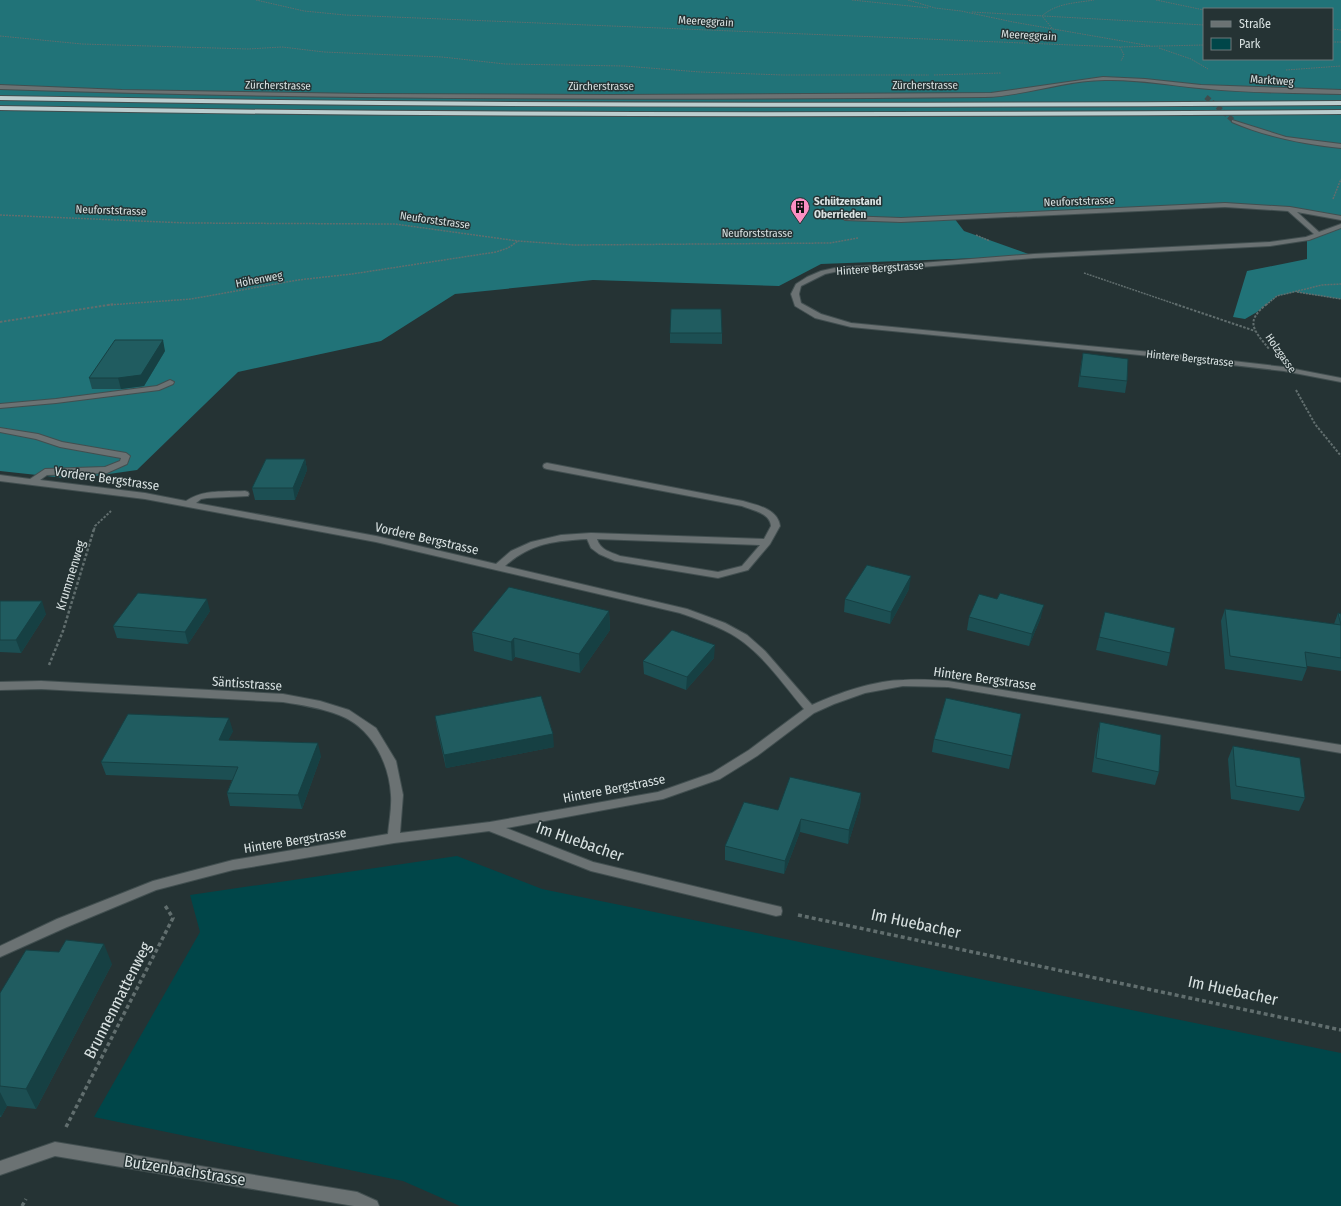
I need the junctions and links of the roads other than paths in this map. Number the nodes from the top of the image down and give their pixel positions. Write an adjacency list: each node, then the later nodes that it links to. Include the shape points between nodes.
1 (0, 87): 2 (street, Zürcherstrasse, via 265,95 991,95 1103,78 1145,80)
2 (1202, 89): 3 (street, Marktweg)
3 (1341, 92)
4 (0, 98): 5 (highway, via 614,106)
5 (1341, 103)
6 (0, 108): 7 (highway, via 628,115)
7 (1341, 112)
8 (1234, 121): 9 (street, via 1254,131)
9 (1341, 146)
10 (1290, 209): 11 (street, Neuforststrasse, via 1225,205 901,220); 12 (street, Neuforststrasse); 14 (street)
11 (845, 218)
12 (1341, 218)
13 (1341, 226): 14 (street, Hintere Bergstrasse)
14 (1319, 235): 15 (street, Hintere Bergstrasse, via 1270,244 1229,247 839,269 809,278 798,285 795,294 798,304 818,316 851,325 1171,356 1284,369)
15 (1341, 380)
16 (170, 382): 17 (street, via 159,388)
17 (0, 406)
18 (0, 430): 21 (street, via 126,456 124,462 107,470 45,472)
19 (547, 466): 25 (street, via 758,509 770,515 775,522 775,529)
20 (0, 478): 21 (street, Vordere Bergstrasse)
21 (33, 481): 23 (street, Vordere Bergstrasse)
22 (245, 494): 23 (street, via 207,495 198,497)
23 (188, 504): 26 (street, Vordere Bergstrasse, via 376,539)
24 (591, 536): 25 (street); 25 (street, via 594,546 618,559 718,575 734,573 747,567); 26 (street, via 561,538 534,544 514,554)
25 (766, 542)
26 (498, 568): 28 (street, Vordere Bergstrasse, via 683,611 713,621 742,636 764,655)
27 (0, 686): 31 (street, Säntisstrasse, via 41,685 283,698 345,713 372,731 390,761 397,795)
28 (810, 710): 29 (street, Hintere Bergstrasse, via 864,690 903,683 948,684); 30 (street, Hintere Bergstrasse, via 753,753 716,776 659,796)
29 (1341, 749)
30 (490, 826): 31 (street, Hintere Bergstrasse); 32 (street, Im Huebacher, via 591,866)
31 (394, 838): 33 (street, Hintere Bergstrasse, via 233,865 153,886 62,923)
32 (776, 911)
33 (0, 952)
34 (0, 1168): 35 (street, Butzenbachstrasse, via 55,1149 357,1199)
35 (371, 1206)

